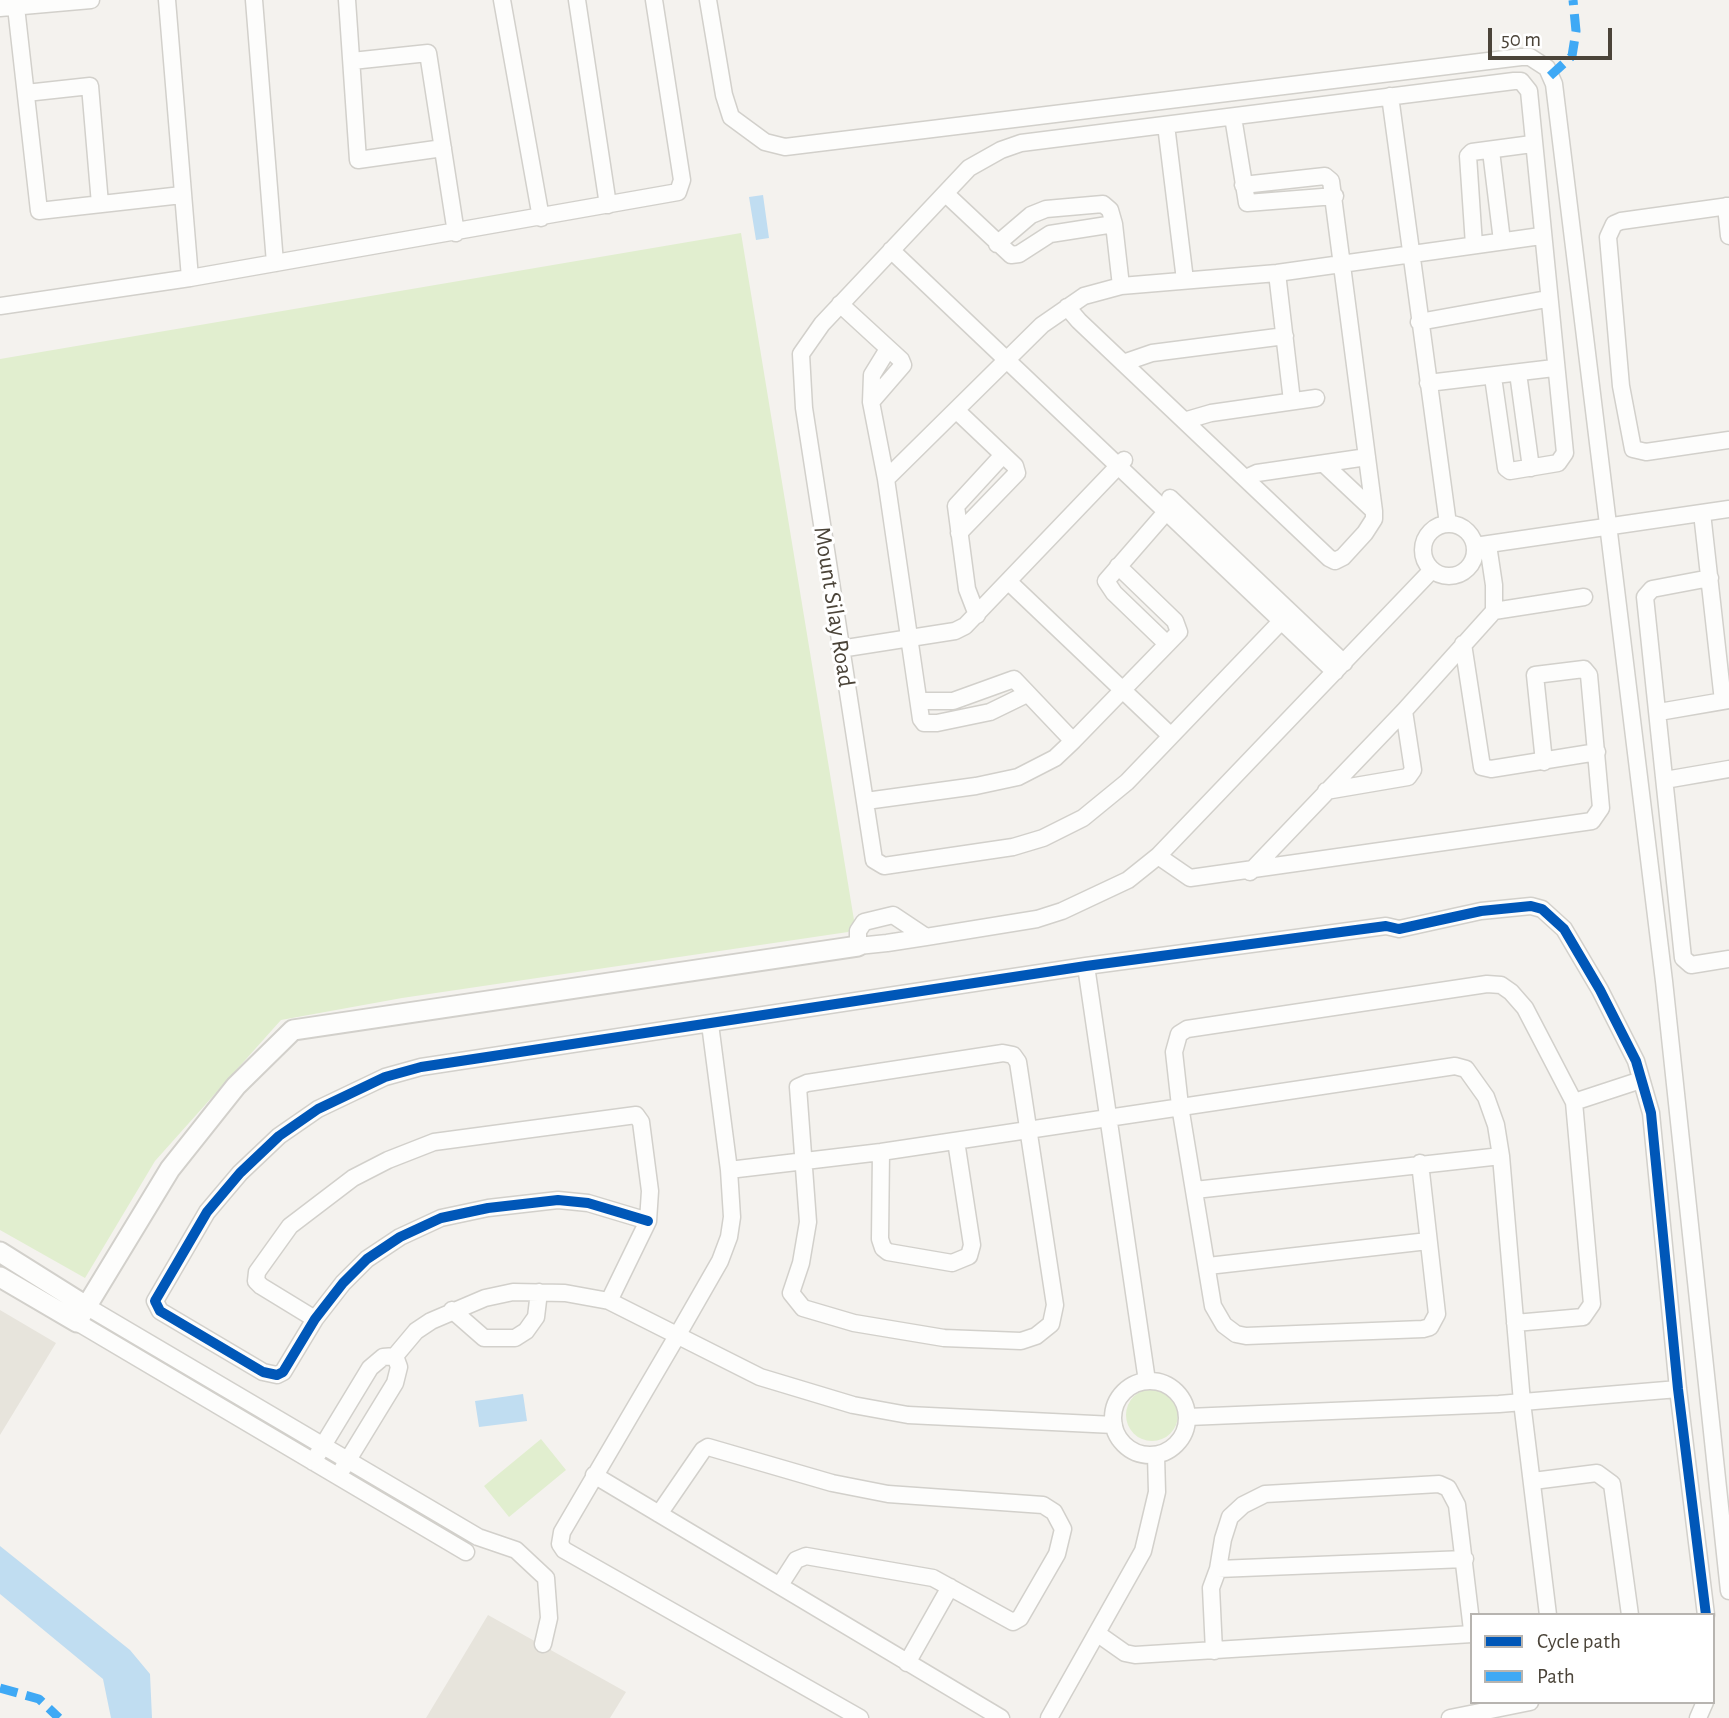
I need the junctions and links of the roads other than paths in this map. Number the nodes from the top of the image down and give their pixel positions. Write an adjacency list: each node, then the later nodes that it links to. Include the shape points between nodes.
1 (91, 0): 9 (street)
2 (167, 0): 19 (street)
3 (254, 0): 34 (street)
4 (347, 0): 10 (street)
5 (502, 0): 23 (street)
6 (577, 0): 21 (street)
7 (654, 0): 21 (street, via 681,188 673,194)
8 (708, 0): 70 (street, via 731,117 765,142 785,147 1521,57 1540,61 1554,85)
9 (8, 8): 11 (street)
10 (352, 61): 16 (street, via 428,52); 16 (street, via 358,160)
11 (26, 93): 20 (street, via 39,211); 20 (street, via 90,86)
12 (1390, 96): 13 (street); 15 (street, via 1521,81 1529,91); 32 (street)
13 (1233, 117): 14 (street); 33 (street, via 1243,186 1325,176 1331,181)
14 (1166, 125): 18 (street, via 1001,149 970,168); 37 (street)
15 (1532, 144): 17 (street); 26 (street)
16 (443, 148): 25 (street)
17 (1490, 150): 28 (street); 30 (street, via 1472,152 1467,160)
18 (946, 194): 29 (street); 31 (street)
19 (182, 195): 20 (street); 36 (street)
20 (100, 204)
21 (608, 205): 23 (street)
22 (1728, 206): 27 (street); 57 (street, via 1621,221 1614,224 1608,237 1621,386 1633,449 1646,452)
23 (541, 218): 25 (street)
24 (1114, 223): 29 (street, via 1050,234 1015,255); 29 (street, via 1111,210 1102,204 1046,209 1031,215); 38 (street)
25 (456, 233): 34 (street)
26 (1541, 236): 28 (street); 39 (street)
27 (1729, 236)
28 (1502, 241): 30 (street)
29 (997, 244)
30 (1474, 245): 32 (street)
31 (894, 246): 40 (street); 46 (street)
32 (1410, 255): 33 (street); 43 (street)
33 (1343, 262): 35 (street); 59 (street)
34 (275, 264): 36 (street)
35 (1277, 273): 37 (street); 44 (street)
36 (190, 278): 41 (street)
37 (1185, 280): 38 (street)
38 (1121, 286): 42 (street, via 1084,296)
39 (1547, 299): 43 (street); 48 (street)
40 (840, 304): 45 (street); 84 (street, Mount Silay Road, via 801,354 804,408)
41 (0, 306)
42 (1067, 307): 46 (street); 47 (street)
43 (1419, 322): 51 (street)
44 (1285, 336): 47 (street, via 1152,353); 53 (street)
45 (888, 349): 54 (street, via 872,375); 54 (street, via 901,360 902,369)
46 (1010, 356): 55 (street); 60 (street)
47 (1123, 363): 56 (street)
48 (1554, 368): 49 (street); 62 (street, via 1565,453 1558,463)
49 (1518, 373): 50 (street); 62 (street)
50 (1493, 377): 51 (street); 62 (street, via 1506,468)
51 (1428, 383): 69 (street)
52 (1316, 398): 53 (street)
53 (1292, 401): 56 (street)
54 (871, 402): 64 (street)
55 (956, 410): 58 (street); 64 (street)
56 (1187, 420): 63 (street)
57 (1729, 440)
58 (1002, 456): 71 (street, via 956,506); 71 (street, via 1014,466 1016,477)
59 (1367, 457): 61 (street); 67 (street)
60 (1122, 463): 65 (street); 76 (street)
61 (1324, 464): 63 (street); 67 (street)
62 (1531, 468)
63 (1246, 478): 67 (street, via 1335,561 1365,533)
64 (886, 479): 81 (street)
65 (1171, 506): 73 (street); 80 (street)
66 (1729, 509): 68 (street)
67 (1374, 511)
68 (1702, 513): 70 (street); 75 (street)
69 (1448, 524): 72 (street, via 1463,528); 74 (street, via 1432,530 1423,545)
70 (1606, 526): 72 (street); 150 (street, via 1664,981)
71 (960, 533): 79 (street, via 967,589)
72 (1481, 546): 74 (street, via 1462,573 1446,576); 78 (street, via 1494,585)
73 (1118, 566): 82 (street, via 1107,578 1108,586); 82 (street, via 1175,621 1179,632)
74 (1432, 570): 85 (street)
75 (1710, 578): 88 (street); 91 (street, via 1646,592)
76 (1009, 582): 79 (street); 86 (street)
77 (1584, 597): 78 (street)
78 (1494, 611): 83 (street)
79 (976, 615): 81 (street, via 955,631)
80 (1286, 616): 85 (street); 92 (street)
81 (909, 637): 84 (street); 89 (street)
82 (1167, 644): 86 (street)
83 (1463, 644): 90 (street); 95 (street, via 1482,767)
84 (840, 649): 99 (street, Mount Silay Road)
85 (1340, 667): 100 (street)
86 (1123, 691): 92 (street); 93 (street)
87 (1027, 694): 89 (street, via 1014,679 1008,679 953,701); 89 (street, via 999,710 930,723 921,719); 93 (street)
88 (1726, 700): 91 (street)
89 (919, 701)
90 (1404, 711): 98 (street); 98 (street, via 1413,770 1408,777)
91 (1659, 712): 97 (street)
92 (1171, 736): 99 (street, Mount Silay Road, via 1099,807 1043,838 1013,847 884,866 874,860)
93 (1073, 741): 99 (street, via 1055,758 1018,777)
94 (1597, 752): 95 (street); 95 (street, via 1589,676 1578,668 1540,673 1533,680); 101 (street, via 1601,808 1592,821)
95 (1544, 762)
96 (1729, 769): 97 (street)
97 (1665, 780): 104 (street, via 1683,958 1691,965)
98 (1326, 791): 101 (street)
99 (866, 801)
100 (1158, 856): 101 (street, via 1191,878); 102 (street, via 1128,880 1062,911)
101 (1250, 872)
102 (926, 937): 103 (street); 103 (street, via 892,915 863,922)
103 (858, 946): 127 (street, via 293,1030 236,1086 170,1168)
104 (1729, 959)
105 (1086, 966): 106 (street); 107 (street, via 1386,926 1399,929 1481,911 1531,906 1551,915 1564,929 1601,990); 110 (street)
106 (710, 1024): 117 (street); 128 (street, via 421,1068 355,1089 279,1136 207,1212 155,1301 160,1311 271,1376 282,1373)
107 (1642, 1080): 108 (street); 133 (street, via 1651,1113)
108 (1574, 1102): 109 (street, via 1525,1008 1501,985 1487,984 1187,1029 1179,1034 1174,1052); 129 (street, via 1592,1304 1584,1317)
109 (1180, 1106): 110 (street); 114 (street, via 1455,1066 1466,1069 1486,1097); 118 (street)
110 (1106, 1118): 111 (street); 132 (street)
111 (1029, 1128): 112 (street); 115 (street, via 1018,1062 1003,1053 807,1083 796,1092); 115 (street, via 1055,1306 1051,1324 1021,1341 916,1335 803,1308 791,1293 807,1222)
112 (956, 1141): 113 (street); 113 (street, via 972,1245 969,1256 952,1263 883,1248)
113 (880, 1152): 115 (street)
114 (1501, 1157): 116 (street); 129 (street)
115 (805, 1162): 117 (street)
116 (1420, 1163): 118 (street); 120 (street)
117 (729, 1170): 130 (street, via 729,1237)
118 (1195, 1189): 122 (street)
119 (648, 1221): 125 (street); 128 (street, via 588,1203 558,1200 441,1218 367,1259); 128 (street, via 650,1191 641,1122 636,1115 434,1142 353,1178 290,1226 271,1250 256,1281)
120 (1428, 1241): 122 (street); 122 (street, via 1437,1314 1430,1327 1423,1329 1236,1334 1217,1314)
121 (0, 1251): 127 (street)
122 (1208, 1266)
123 (0, 1277): 127 (street)
124 (539, 1292): 125 (street); 126 (street, via 513,1292); 126 (street, via 536,1317 515,1338 484,1338)
125 (610, 1301): 130 (street)
126 (452, 1310): 131 (street, via 416,1331)
127 (81, 1314): 137 (street); 140 (street)
128 (315, 1319)
129 (1516, 1323): 134 (street)
130 (677, 1336): 136 (street, via 760,1377 853,1405 933,1417); 141 (street)
131 (396, 1356): 137 (street, via 383,1357 370,1368); 139 (street, via 399,1367 394,1383)
132 (1147, 1381): 135 (street, via 1171,1387 1183,1400); 136 (street, via 1121,1395)
133 (1678, 1390): 134 (street); 154 (street)
134 (1522, 1402): 135 (street); 143 (street)
135 (1188, 1417): 138 (street, via 1179,1442)
136 (1114, 1425): 138 (street, via 1120,1440 1132,1451)
137 (323, 1445): 139 (street); 140 (street)
138 (1156, 1455): 156 (street, via 1157,1492 1143,1551)
139 (348, 1460): 142 (street); 157 (street, via 478,1537 516,1550 536,1567 547,1578 549,1618)
140 (313, 1462): 142 (street)
141 (594, 1475): 144 (street); 162 (street, via 562,1532 564,1550)
142 (337, 1476): 145 (street)
143 (1533, 1481): 152 (street); 153 (street, via 1597,1474 1612,1483)
144 (659, 1514): 148 (street); 149 (street, via 708,1447 795,1474 888,1494 1043,1505 1059,1519 1063,1529 1057,1554 1016,1620)
145 (466, 1552)
146 (1465, 1559): 147 (street); 147 (street, via 1458,1505 1448,1488 1439,1484 1253,1498 1230,1517); 151 (street)
147 (1219, 1569): 158 (street, via 1211,1588)
148 (780, 1585): 149 (street, via 796,1560 806,1556 918,1573); 159 (street)
149 (950, 1587): 159 (street)
150 (1729, 1591)
151 (1470, 1613)
152 (1548, 1613)
153 (1630, 1613)
154 (1706, 1613)
155 (1470, 1632): 158 (street)
156 (1098, 1634): 158 (street, via 1135,1655); 164 (street)
157 (543, 1644)
158 (1214, 1651)
159 (907, 1663): 163 (street)
160 (1519, 1704): 161 (street)
161 (1482, 1711): 165 (street)
162 (860, 1718)
163 (1001, 1718)
164 (1049, 1718)
165 (1450, 1718)

